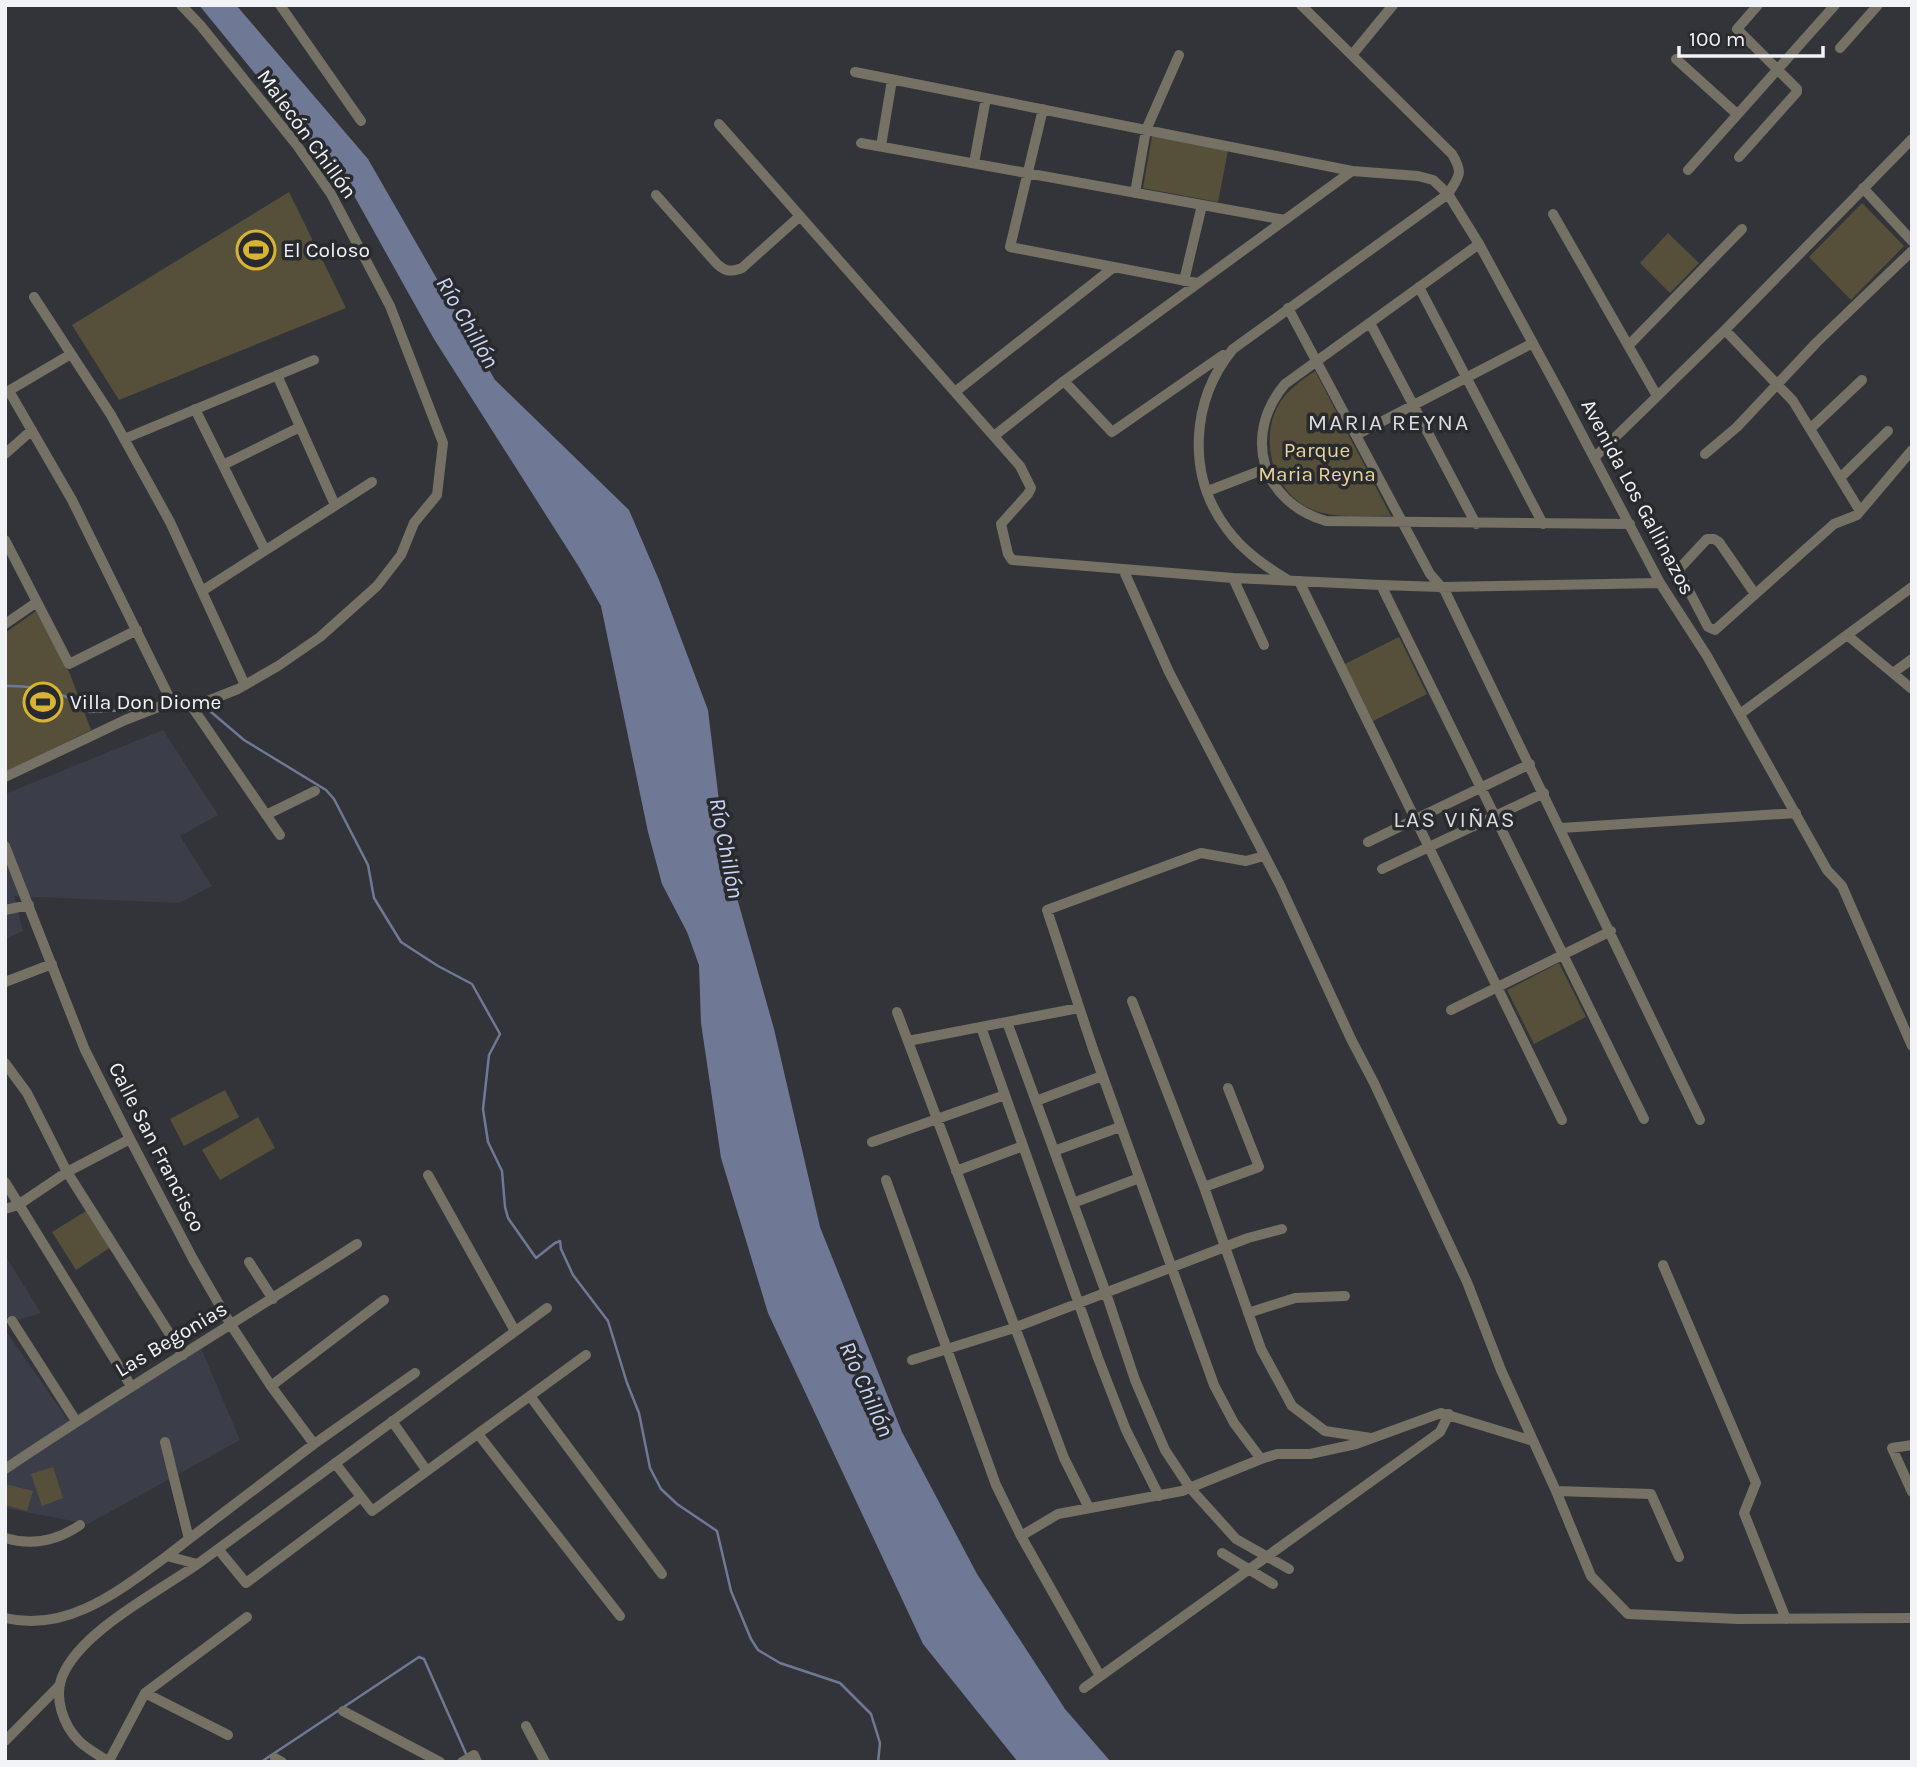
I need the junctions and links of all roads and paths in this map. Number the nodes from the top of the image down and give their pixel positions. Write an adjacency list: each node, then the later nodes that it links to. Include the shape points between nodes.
1 (181, 5): 105 (street, Malecón Chillón, via 296,144 331,194 390,306 443,443 437,495 414,523 401,555 377,586 320,637)
2 (280, 5): 18 (street)
3 (1301, 5): 10 (street)
4 (1394, 5): 10 (street)
5 (1758, 5): 12 (street, via 1737,29)
6 (1878, 5): 8 (street)
7 (1830, 8): 12 (street)
8 (1840, 48)
9 (1179, 55): 20 (street)
10 (1352, 55): 31 (street, via 1452,154 1461,173)
11 (1676, 59): 17 (street)
12 (1778, 69): 17 (street); 24 (street, via 1797,92)
13 (855, 72): 14 (street)
14 (892, 80): 15 (street); 23 (street)
15 (986, 98): 16 (street); 25 (street)
16 (1043, 109): 20 (street); 28 (street)
17 (1738, 114): 26 (street)
18 (361, 121)
19 (719, 124): 35 (street)
20 (1146, 130): 27 (street); 30 (street)
21 (1912, 139): 29 (street)
22 (862, 143): 23 (street)
23 (881, 146): 25 (street)
24 (1739, 157)
25 (974, 163): 28 (street)
26 (1688, 170)
27 (1352, 171): 31 (street, via 1418,176 1433,180); 36 (street)
28 (1028, 173): 30 (street); 41 (street, via 1010,247)
29 (1863, 188): 38 (street); 48 (street)
30 (1135, 192): 33 (street)
31 (1448, 194): 39 (street, Avenida Los Gallinazos); 46 (street)
32 (656, 195): 35 (street, via 717,264 731,272 742,268)
33 (1202, 205): 36 (street); 42 (street)
34 (1553, 214): 50 (street)
35 (800, 216): 61 (street)
36 (1284, 220): 43 (street)
37 (1742, 229): 50 (street)
38 (1912, 241)
39 (1479, 244): 44 (street); 49 (street, Avenida Los Gallinazos)
40 (1912, 251): 59 (street)
41 (1114, 267): 42 (street); 61 (street)
42 (1185, 281): 43 (street)
43 (1197, 284): 58 (street)
44 (1419, 288): 47 (street); 56 (street)
45 (34, 297): 52 (street)
46 (1288, 308): 51 (street); 54 (street)
47 (1370, 323): 54 (street); 63 (street)
48 (1725, 330): 59 (street); 62 (street)
49 (1533, 343): 56 (street); 75 (street, Avenida Los Gallinazos)
50 (1629, 345): 62 (street)
51 (1233, 349): 58 (street, via 1113,432); 80 (street, via 1218,367 1202,408 1198,449)
52 (71, 354): 60 (street); 71 (street)
53 (314, 360): 55 (street)
54 (1317, 361): 69 (street); 77 (street, via 1274,397 1261,435)
55 (277, 375): 64 (street); 65 (street)
56 (1466, 377): 63 (street); 85 (street)
57 (1862, 380): 66 (street)
58 (1064, 381): 70 (street)
59 (1778, 384): 66 (street); 74 (street)
60 (7, 392): 67 (street)
61 (955, 392): 70 (street)
62 (1657, 396): 75 (street)
63 (1413, 405): 69 (street); 84 (street)
64 (195, 409): 71 (street); 76 (street)
65 (300, 427): 76 (street); 81 (street)
66 (1810, 429): 78 (street)
67 (32, 430): 73 (street); 100 (street)
68 (1888, 431): 78 (street)
69 (1356, 435): 83 (street)
70 (993, 436): 89 (street, via 1020,466 1031,488 1001,524 1013,560)
71 (124, 439): 96 (street)
72 (1912, 450): 82 (street)
73 (5, 454)
74 (1705, 454)
75 (1596, 456): 86 (street, Avenida Los Gallinazos)
76 (223, 465): 88 (street)
77 (1265, 469): 80 (street); 83 (street, via 1285,499 1310,517 1342,523)
78 (1840, 478): 82 (street)
79 (373, 482): 81 (street)
80 (1208, 491): 91 (street, via 1216,511 1242,546 1261,563)
81 (335, 505): 88 (street)
82 (1860, 511): 97 (street, via 1834,524)
83 (1402, 523): 84 (street); 94 (street)
84 (1476, 524): 85 (street)
85 (1543, 524): 86 (street)
86 (1630, 524): 92 (street, Avenida Los Gallinazos)
87 (5, 540): 98 (street)
88 (265, 550): 96 (street)
89 (1124, 569): 90 (street); 124 (street)
90 (1233, 578): 91 (street); 102 (street)
91 (1294, 580): 93 (street); 118 (street)
92 (1660, 583): 94 (street); 109 (street, Avenida Los Gallinazos)
93 (1381, 585): 94 (street); 112 (street)
94 (1441, 587): 110 (street)
95 (1912, 587): 101 (street)
96 (202, 591): 105 (street)
97 (1755, 594): 97 (street, via 1714,539 1707,539 1678,570 1698,612 1712,629)
98 (37, 602): 99 (street); 100 (street, via 69,664)
99 (5, 624)
100 (137, 630): 108 (street)
101 (1847, 635): 104 (street); 109 (street)
102 (1264, 645)
103 (1912, 659): 104 (street)
104 (1893, 673): 106 (street)
105 (245, 685): 107 (street)
106 (1912, 689)
107 (190, 704): 108 (street); 116 (street)
108 (173, 705): 111 (street, via 125,720)
109 (1740, 714): 115 (street, Avenida Los Gallinazos)
110 (1530, 764): 112 (street); 114 (street)
111 (5, 777)
112 (1481, 788): 117 (street); 118 (street)
113 (315, 791): 116 (street)
114 (1544, 793): 117 (street); 119 (street)
115 (1796, 813): 119 (street); 140 (street, Avenida Los Gallinazos, via 1842,886)
116 (266, 815): 120 (street)
117 (1495, 816): 123 (street); 129 (street)
118 (1415, 819): 121 (street); 123 (street)
119 (1561, 828): 128 (street)
120 (280, 835)
121 (1368, 842)
122 (5, 846): 126 (street, Calle San Francisco)
123 (1429, 847): 125 (street); 132 (street)
124 (1264, 856): 134 (street, via 1246,861 1201,853 1046,910); 195 (street, via 1467,1282)
125 (1382, 869)
126 (29, 905): 127 (street); 130 (street, Calle San Francisco)
127 (5, 910)
128 (1611, 931): 129 (street); 149 (street)
129 (1563, 955): 132 (street); 146 (street)
130 (52, 964): 131 (street); 151 (street, Calle San Francisco, via 85,1050)
131 (5, 982)
132 (1497, 987): 135 (street); 148 (street)
133 (1132, 1000): 161 (street)
134 (1079, 1008): 137 (street); 142 (street)
135 (1451, 1010)
136 (897, 1012): 139 (street)
137 (1007, 1022): 138 (street); 145 (street)
138 (981, 1027): 139 (street); 144 (street)
139 (908, 1041): 147 (street)
140 (1912, 1046)
141 (5, 1063): 156 (street, via 27,1093)
142 (1102, 1076): 145 (street); 150 (street)
143 (1227, 1088): 161 (street, via 1259,1167)
144 (1005, 1095): 147 (street); 153 (street)
145 (1036, 1101): 154 (street)
146 (1644, 1119)
147 (937, 1120): 152 (street); 155 (street)
148 (1562, 1120)
149 (1700, 1120)
150 (1121, 1127): 154 (street); 158 (street)
151 (130, 1139): 156 (street); 179 (street, Calle San Francisco)
152 (872, 1142)
153 (1023, 1146): 155 (street); 175 (street)
154 (1054, 1151): 162 (street)
155 (956, 1171): 180 (street)
156 (67, 1172): 163 (street); 183 (street)
157 (428, 1175): 181 (street)
158 (1139, 1178): 162 (street); 170 (street)
159 (886, 1180): 182 (street)
160 (5, 1182): 163 (street)
161 (1204, 1187): 167 (street)
162 (1073, 1203): 171 (street)
163 (18, 1205): 164 (street); 187 (street)
164 (5, 1209)
165 (1282, 1229): 167 (street)
166 (357, 1244): 173 (street, Las Begonias)
167 (1226, 1247): 170 (street); 177 (street)
168 (249, 1262): 173 (street)
169 (1663, 1265): 227 (street, via 1756,1483 1744,1513)
170 (1171, 1268): 171 (street); 199 (street, via 1214,1385)
171 (1106, 1293): 175 (street); 203 (street, via 1165,1450)
172 (1345, 1296): 177 (street, via 1295,1298)
173 (273, 1299): 179 (street, Las Begonias)
174 (384, 1300): 188 (street)
175 (1078, 1303): 180 (street); 206 (street, via 1126,1430)
176 (547, 1308): 181 (street)
177 (1248, 1312): 194 (street, via 1261,1349 1292,1406 1325,1431)
178 (12, 1321): 191 (street)
179 (231, 1325): 183 (street, Las Begonias); 188 (street, Calle San Francisco)
180 (1014, 1328): 182 (street); 208 (street, via 1064,1458)
181 (515, 1331): 192 (street)
182 (947, 1350): 185 (street); 210 (street, via 996,1485)
183 (183, 1355): 187 (street, Las Begonias)
184 (586, 1355): 189 (street)
185 (912, 1360)
186 (415, 1373): 197 (street)
187 (131, 1386): 191 (street, Las Begonias)
188 (271, 1386): 197 (street, Calle San Francisco)
189 (530, 1396): 193 (street); 221 (street)
190 (1449, 1414): 194 (street, via 1438,1413); 195 (street); 216 (street, via 1440,1432)
191 (76, 1421): 201 (street, Las Begonias)
192 (392, 1422): 200 (street); 202 (street)
193 (478, 1434): 202 (street); 223 (street)
194 (1372, 1438): 199 (street, via 1310,1454)
195 (1533, 1441): 204 (street)
196 (165, 1442): 212 (street)
197 (314, 1444): 212 (street)
198 (1912, 1445): 205 (street, via 1892,1448)
199 (1261, 1459): 203 (street)
200 (335, 1463): 207 (street); 213 (street)
201 (5, 1469)
202 (427, 1471): 207 (street, via 372,1511)
203 (1190, 1488): 206 (street); 216 (street, via 1236,1539)
204 (1556, 1491): 217 (street, via 1651,1494); 227 (street, via 1591,1576 1628,1614)
205 (1912, 1492)
206 (1159, 1496): 208 (street)
207 (361, 1497): 213 (street, via 246,1583)
208 (1089, 1508): 210 (street, via 1058,1514)
209 (80, 1525): 211 (street, via 49,1541)
210 (1021, 1536): 228 (street)
211 (5, 1538)
212 (189, 1539): 215 (street)
213 (218, 1549): 218 (street)
214 (1222, 1553): 219 (street)
215 (167, 1556): 218 (street); 225 (street, via 96,1605 51,1620)
216 (1268, 1556): 219 (street); 220 (street)
217 (1679, 1557)
218 (197, 1564): 229 (street, via 104,1628 69,1663)
219 (1250, 1569): 222 (street); 228 (street)
220 (1289, 1569)
221 (662, 1574)
222 (1273, 1584)
223 (620, 1616)
224 (247, 1617): 231 (street)
225 (5, 1618)
226 (1912, 1618): 227 (street)
227 (1786, 1619)
228 (1100, 1676): 230 (street)
229 (60, 1685): 235 (street); 236 (street, via 62,1714 70,1730)
230 (1084, 1688)
231 (145, 1693): 234 (street); 236 (street)
232 (343, 1711): 237 (street)
233 (526, 1726): 240 (street)
234 (228, 1735)
235 (5, 1741)
236 (109, 1762)
237 (440, 1762)
238 (462, 1762): 239 (street, via 474,1755)
239 (477, 1762)
240 (545, 1762)

